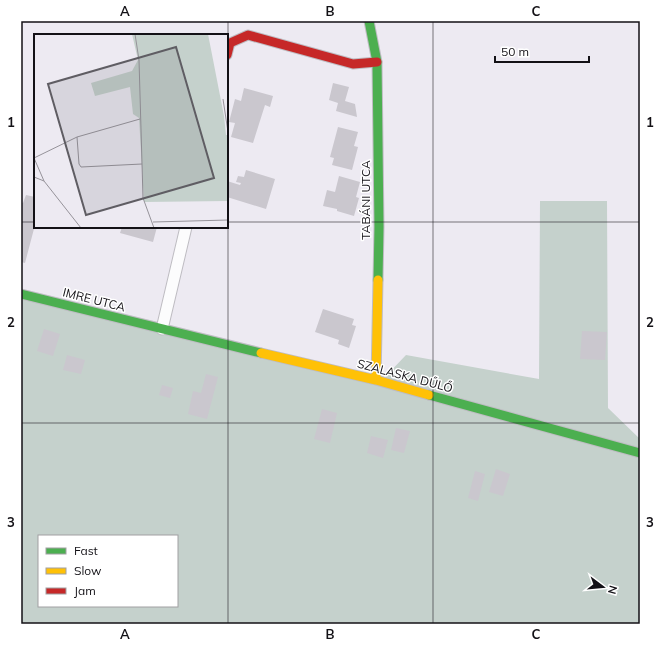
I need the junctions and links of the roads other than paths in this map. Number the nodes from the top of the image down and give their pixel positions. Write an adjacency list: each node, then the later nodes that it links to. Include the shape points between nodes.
1 (369, 21): 3 (street, TABÁNI UTCA)
2 (228, 51): 3 (street, via 230,43 248,35 353,64)
3 (377, 62): 7 (street, TABÁNI UTCA, via 379,227)
4 (186, 228): 6 (street)
5 (21, 294): 6 (street, IMRE UTCA)
6 (162, 329): 7 (street, SZALASKA DŰLŐ)
7 (376, 380): 8 (street, SZALASKA DŰLŐ)
8 (640, 453)

